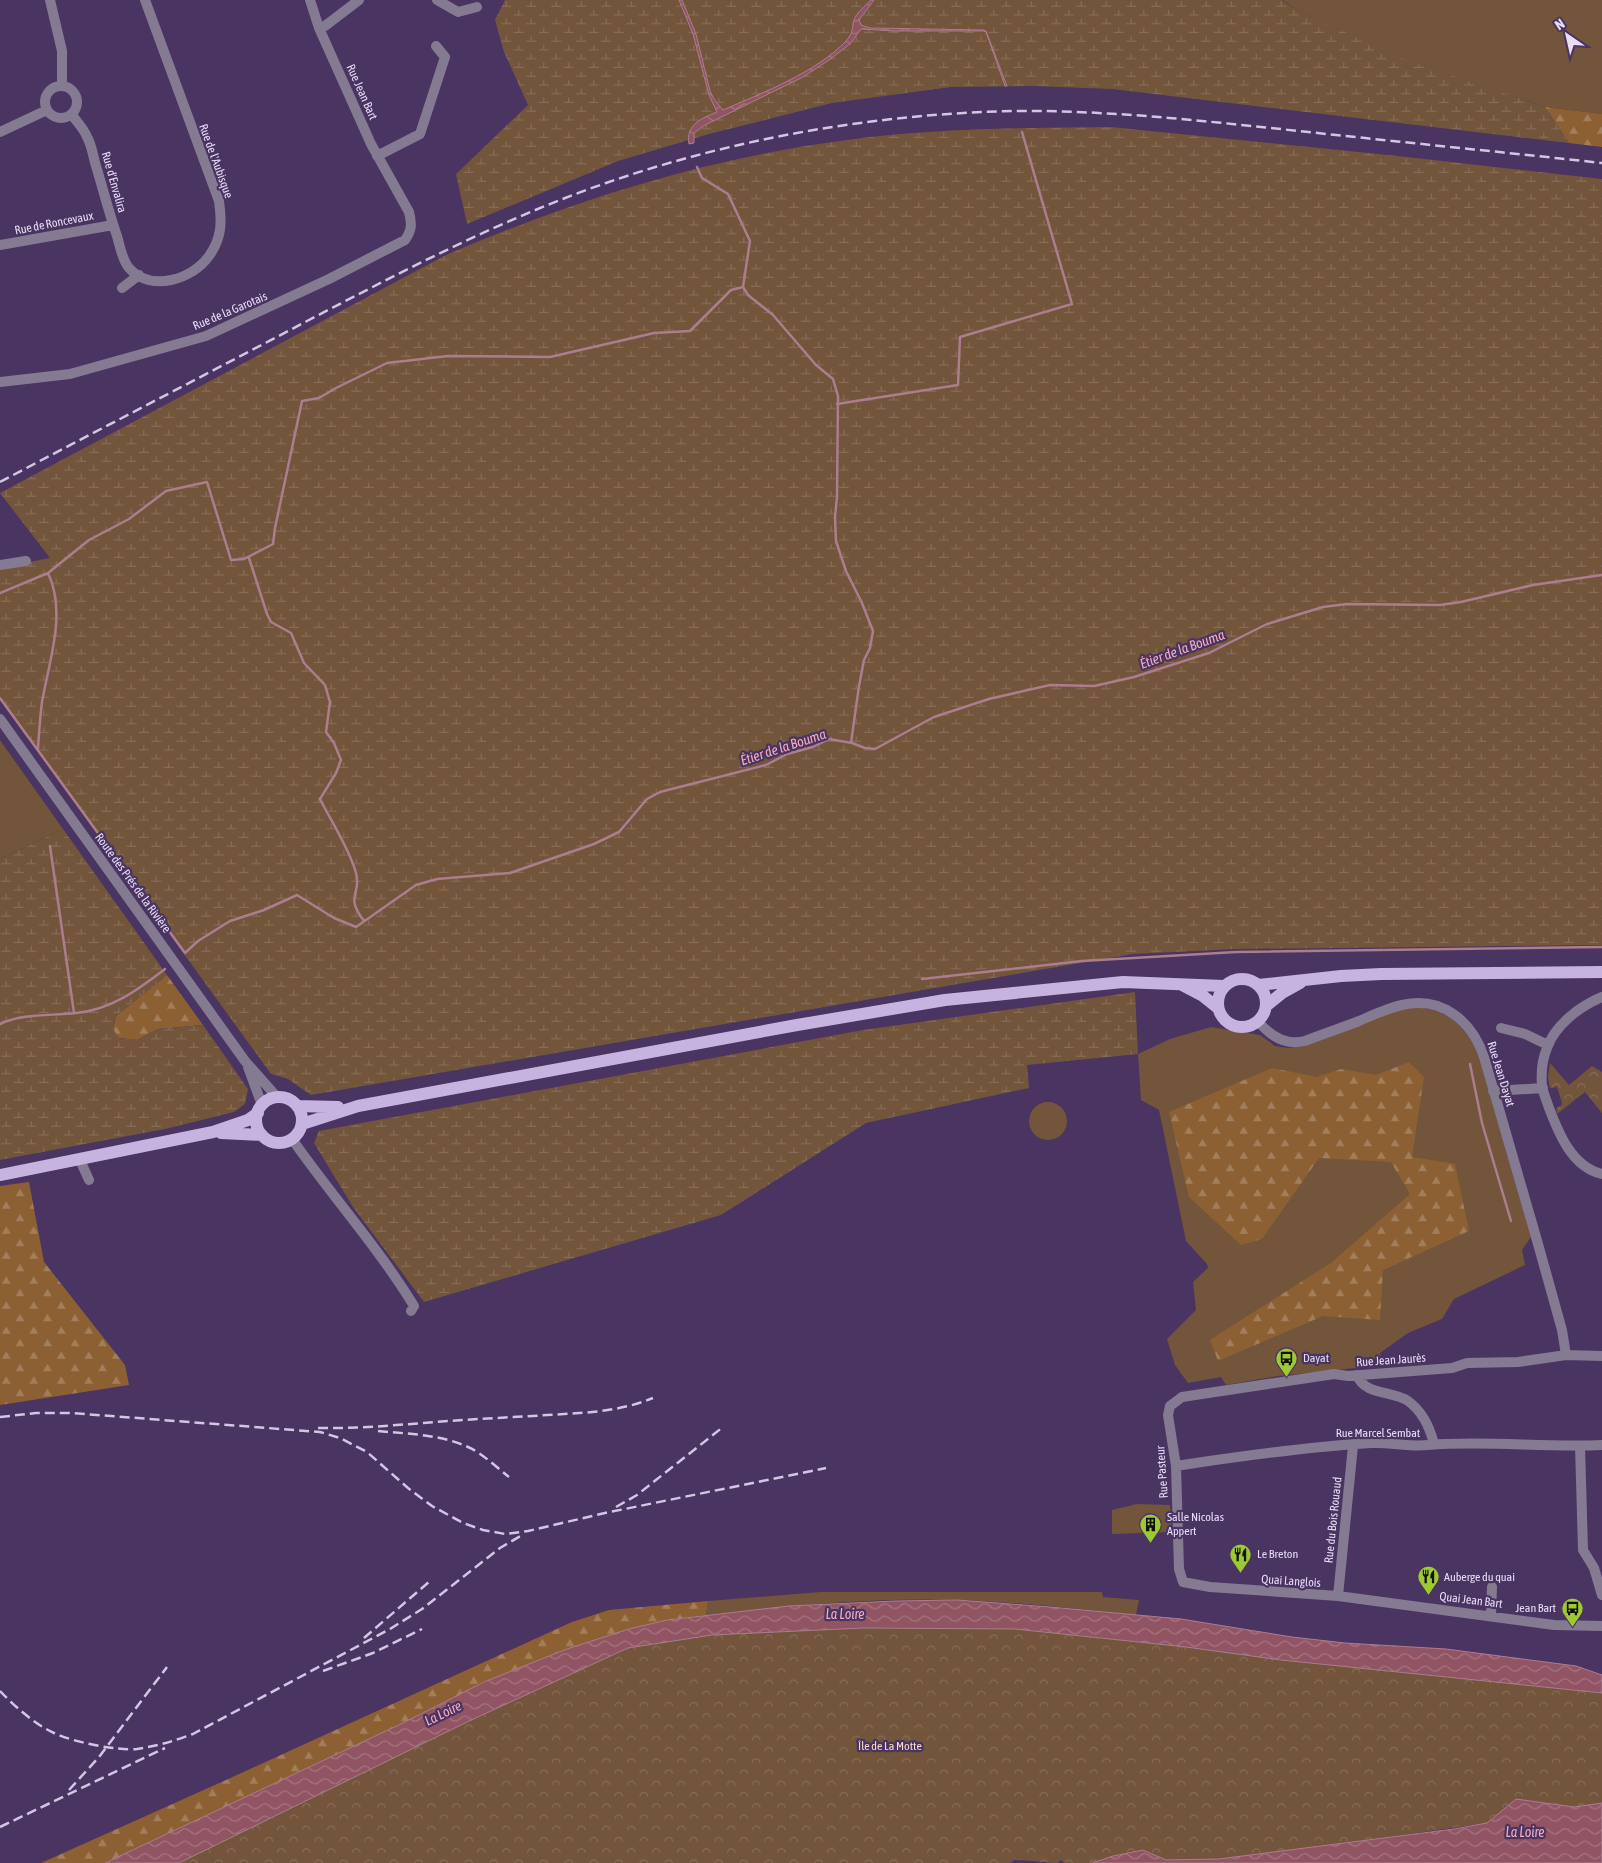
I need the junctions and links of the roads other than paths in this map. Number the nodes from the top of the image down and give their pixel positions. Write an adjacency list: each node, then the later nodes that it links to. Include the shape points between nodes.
1 (50, 0): 9 (street, via 62,51)
2 (145, 0): 17 (street, Rue de l'Aubisque, via 219,201 222,221 220,238 213,250 192,272 168,281)
3 (310, 0): 7 (street, Rue Jean Bart)
4 (359, 0): 7 (street)
5 (437, 0): 6 (street, via 458,12)
6 (477, 7)
7 (319, 28): 13 (street, Rue Jean Bart)
8 (436, 46): 13 (street, via 445,57 420,134)
9 (62, 86): 10 (street, via 53,88 47,96); 11 (street, via 76,95 77,105)
10 (47, 110): 11 (street, via 58,118); 12 (street)
11 (72, 115): 15 (street, Rue d'Envalira, via 88,137)
12 (0, 132)
13 (377, 156): 14 (street, Rue Jean Bart)
14 (397, 192): 19 (street, Rue de la Garotais, via 412,221 411,231 405,240 329,279 206,336 70,374)
15 (113, 225): 16 (street, Rue de Roncevaux); 17 (street, Rue d'Envalira, via 124,259 129,268)
16 (0, 245)
17 (139, 275): 18 (street)
18 (122, 288)
19 (0, 382)
20 (26, 561): 21 (street)
21 (0, 565)
22 (0, 719): 34 (street, Route des Prés de la Rivière)
23 (1602, 972): 24 (main road, via 1381,974)
24 (1302, 982): 26 (main road); 29 (main road)
25 (1182, 985): 27 (main road); 30 (main road); 39 (main road, via 1123,982 946,1000)
26 (1258, 985): 27 (main road, via 1242,978); 29 (main road, via 1264,993)
27 (1224, 986): 30 (main road, via 1219,994)
28 (1602, 997): 33 (street, via 1572,1015)
29 (1266, 1006): 31 (main road)
30 (1218, 1008): 31 (main road, via 1224,1019 1234,1026)
31 (1258, 1021): 36 (street, Rue Jean Dayat, via 1279,1040 1299,1043 1402,1005 1422,1003 1437,1006 1460,1018 1475,1035)
32 (1501, 1028): 33 (street, via 1525,1034)
33 (1548, 1045): 35 (street, via 1542,1072)
34 (246, 1061): 37 (street, Route des Prés de la Rivière); 40 (street, Route des Prés de la Rivière)
35 (1543, 1088): 36 (street); 47 (street, via 1567,1148 1591,1172)
36 (1493, 1091): 50 (street, Rue Jean Dayat, via 1562,1330)
37 (277, 1097): 38 (main road, via 286,1098); 40 (main road, via 266,1101)
38 (297, 1106): 39 (main road); 41 (main road, via 302,1114)
39 (358, 1106): 41 (main road)
40 (260, 1109): 42 (main road, via 248,1120); 43 (main road, via 257,1124)
41 (302, 1124): 44 (main road)
42 (213, 1132): 43 (main road); 45 (main road)
43 (262, 1135): 44 (main road, via 276,1142)
44 (292, 1139): 49 (street, via 402,1287 414,1306)
45 (80, 1160): 46 (main road); 48 (street)
46 (0, 1174)
47 (1602, 1174)
48 (88, 1180)
49 (410, 1311)
50 (1566, 1355): 51 (street, Rue Jean Jaurès); 52 (street, Rue Jean Jaurès)
51 (1602, 1356)
52 (1357, 1375): 53 (street, Rue Jean Jaurès, via 1334,1374); 54 (street, via 1365,1387 1409,1402 1430,1428)
53 (1182, 1397): 58 (street, Rue Pasteur, via 1168,1410)
54 (1434, 1444): 56 (street, Rue Marcel Sembat, via 1372,1443); 57 (street, Rue Marcel Sembat)
55 (1602, 1445): 57 (street, Rue Marcel Sembat)
56 (1353, 1446): 58 (street, Rue Marcel Sembat, via 1327,1446); 63 (street, Rue du Bois Rouaud)
57 (1580, 1446): 59 (street, via 1584,1550)
58 (1176, 1466): 60 (street, Rue Pasteur, via 1179,1569)
59 (1598, 1568): 62 (street)
60 (1183, 1582): 63 (street, Quai Langlois, via 1210,1588)
61 (1492, 1587): 64 (street)
62 (1602, 1595)
63 (1338, 1596): 64 (street, Quai Jean Bart)
64 (1491, 1615): 65 (street, Quai Jean Bart, via 1554,1625)
65 (1602, 1626)

